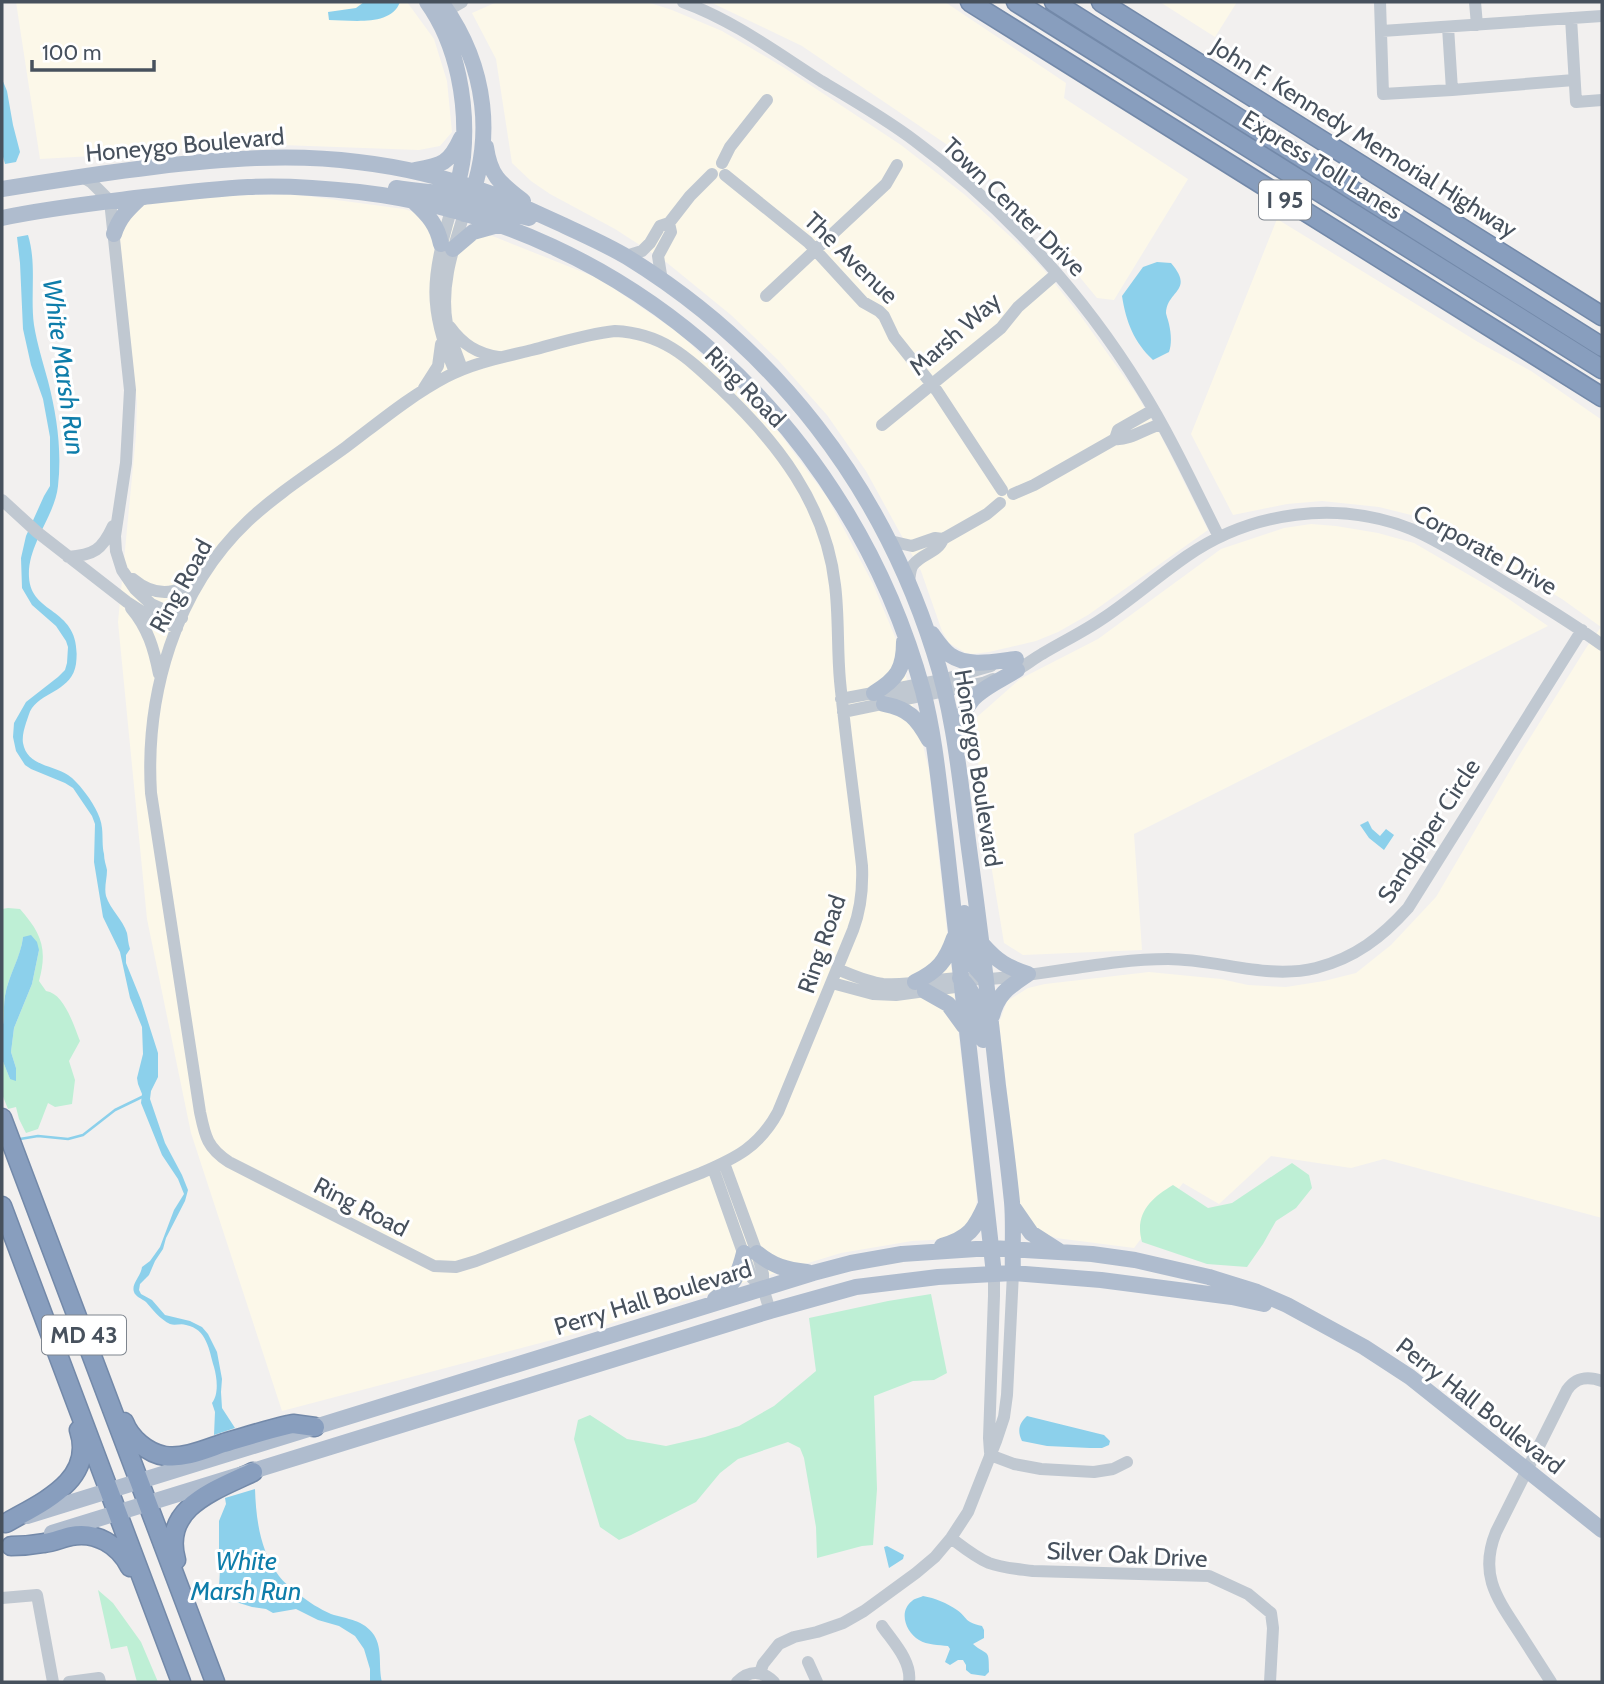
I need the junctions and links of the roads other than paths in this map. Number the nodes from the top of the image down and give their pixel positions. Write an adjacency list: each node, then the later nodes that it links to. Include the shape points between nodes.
1 (427, 2): 10 (main road)
2 (462, 2): 10 (street)
3 (683, 2): 45 (street, Town Center Drive, via 727,22 914,140 975,190)
4 (970, 2): 57 (highway, I 95)
5 (1016, 2): 53 (highway, Express Toll Lanes)
6 (1054, 2): 51 (highway, Express Toll Lanes)
7 (1101, 2): 48 (highway, John F. Kennedy Memorial Highway)
8 (1380, 2): 15 (street)
9 (1475, 2): 13 (street)
10 (442, 9): 20 (main road, via 453,19 468,48 481,92); 21 (main road, via 459,82)
11 (1602, 16): 12 (street)
12 (1571, 18): 13 (street); 16 (street)
13 (1477, 24): 14 (street)
14 (1448, 27): 15 (street); 17 (street)
15 (1382, 31): 17 (street, via 1384,94)
16 (1574, 80): 17 (street); 19 (street, via 1576,102)
17 (1452, 90)
18 (767, 100): 24 (street, via 730,147)
19 (1602, 100)
20 (484, 131): 33 (main road, via 481,158); 36 (main road, via 488,162 496,178)
21 (464, 132): 23 (main road, via 450,159); 33 (main road)
22 (897, 165): 43 (street, via 886,184)
23 (410, 171): 25 (main road, Honeygo Boulevard, via 354,161 285,157); 33 (main road, Honeygo Boulevard)
24 (720, 171): 38 (street, via 690,196); 43 (street, The Avenue)
25 (81, 176): 26 (main road, Honeygo Boulevard); 34 (street)
26 (63, 179): 27 (main road, Honeygo Boulevard); 28 (main road)
27 (37, 183): 30 (main road, Honeygo Boulevard); 31 (main road)
28 (2, 184)
29 (270, 187): 32 (main road, Honeygo Boulevard); 33 (main road, via 277,177 300,178); 35 (main road, Honeygo Boulevard, via 360,192)
30 (2, 189)
31 (2, 197)
32 (140, 198): 34 (main road, Honeygo Boulevard); 41 (main road, via 123,214)
33 (462, 199): 35 (main road, Honeygo Boulevard); 36 (main road, Honeygo Boulevard, via 492,194); 39 (main road); 40 (main road, Honeygo Boulevard); 42 (street)
34 (110, 201): 37 (main road, Honeygo Boulevard); 41 (street)
35 (413, 201): 42 (main road, via 431,218)
36 (545, 216): 39 (main road, Honeygo Boulevard)
37 (2, 218)
38 (669, 223): 44 (street, via 660,226 642,251); 46 (street, via 671,232 658,256)
39 (560, 224): 44 (main road, Honeygo Boulevard)
40 (498, 225): 42 (main road); 60 (main road, Honeygo Boulevard, via 540,240 628,287 722,359)
41 (114, 234): 66 (street, via 130,390)
42 (447, 247): 49 (street); 50 (street, via 435,288)
43 (816, 249): 47 (street); 55 (street, The Avenue, via 863,302 884,316 895,339)
44 (626, 256): 46 (main road, Honeygo Boulevard)
45 (1056, 274): 55 (street, Marsh Way, via 1001,328); 58 (street, Town Center Drive, via 1098,326)
46 (662, 281): 59 (main road, Honeygo Boulevard, via 760,361)
47 (765, 296)
48 (1602, 316)
49 (446, 322): 52 (street, via 464,344); 54 (street)
50 (441, 337): 54 (street); 56 (street, via 438,366)
51 (1602, 347)
52 (502, 357): 54 (street, Ring Road); 85 (street, Ring Road, via 598,333 636,333 679,352 728,395 784,458 805,491 826,543 835,582)
53 (1602, 369)
54 (459, 371): 56 (street, Ring Road)
55 (932, 384): 62 (street, Marsh Way); 64 (street, The Avenue)
56 (422, 391): 71 (street, Ring Road, via 273,500)
57 (1602, 397)
58 (1153, 410): 61 (street, Town Center Drive); 63 (street, via 1118,430)
59 (809, 416): 60 (main road, via 796,422); 69 (main road, Honeygo Boulevard, via 844,463)
60 (780, 421): 73 (main road, Honeygo Boulevard, via 838,498)
61 (1161, 424): 63 (street); 67 (street, Town Center Drive)
62 (882, 425)
63 (1115, 439): 64 (street, via 1034,485)
64 (1005, 496): 68 (street, via 987,514)
65 (2, 500): 70 (street)
66 (117, 517): 70 (street, via 95,551); 72 (street, via 115,542)
67 (1219, 537): 78 (street, Corporate Drive, via 1300,514 1336,513 1392,523 1436,541); 81 (street, Corporate Drive, via 1187,555 1103,619)
68 (943, 539): 69 (street, via 912,546); 74 (street, via 912,566)
69 (890, 541): 74 (main road, Honeygo Boulevard)
70 (68, 556): 75 (street)
71 (214, 562): 72 (street, via 195,580 172,592 148,589); 77 (street, Ring Road)
72 (122, 570): 77 (street, via 151,604)
73 (881, 578): 79 (main road, Honeygo Boulevard); 83 (main road, via 906,622)
74 (909, 581): 76 (main road, Honeygo Boulevard)
75 (127, 603): 77 (street); 82 (street, via 148,634)
76 (924, 622): 81 (main road, via 951,656 976,663); 83 (main road, Honeygo Boulevard)
77 (179, 623): 82 (street, Ring Road)
78 (1582, 630): 80 (street, Corporate Drive); 93 (street, Sandpiper Circle, via 1408,908 1361,951 1296,972 1169,959)
79 (904, 636): 83 (main road, Honeygo Boulevard); 84 (main road, via 899,673)
80 (1602, 645)
81 (1017, 664): 83 (street, Corporate Drive, via 983,683); 86 (main road, via 970,701)
82 (160, 678): 103 (street, Ring Road, via 151,734 151,793 200,1112 208,1142 218,1155 440,1268 476,1261)
83 (933, 688): 84 (street, Corporate Drive); 86 (main road, Honeygo Boulevard); 87 (main road, Honeygo Boulevard); 88 (main road, via 953,790)
84 (879, 699): 85 (street, Corporate Drive); 87 (main road, via 905,709 917,720)
85 (842, 706): 92 (street, Ring Road, via 863,887 857,920)
86 (955, 746): 88 (main road, Honeygo Boulevard)
87 (934, 751): 89 (main road, Honeygo Boulevard)
88 (964, 809): 91 (main road, Honeygo Boulevard)
89 (943, 811): 90 (main road, Honeygo Boulevard); 94 (main road, via 974,966)
90 (957, 932): 96 (main road, Honeygo Boulevard); 97 (main road, via 940,967)
91 (982, 945): 93 (main road, via 1007,967); 94 (main road, Honeygo Boulevard)
92 (837, 969): 95 (street, Ring Road); 97 (street, via 880,984)
93 (1028, 974): 94 (street, Sandpiper Circle); 98 (main road, via 999,997)
94 (987, 979): 96 (street, Sandpiper Circle); 98 (main road, Honeygo Boulevard)
95 (832, 983): 97 (street, via 873,994 896,995); 102 (street, Ring Road, via 774,1120 751,1147)
96 (963, 983): 97 (street, Sandpiper Circle); 99 (main road, Honeygo Boulevard); 100 (main road, via 975,995)
97 (920, 987): 99 (main road, via 948,1004)
98 (990, 1021): 100 (main road, Honeygo Boulevard)
99 (966, 1029): 106 (main road, Honeygo Boulevard)
100 (1000, 1106): 107 (main road, Honeygo Boulevard)
101 (2, 1118): 104 (highway, MD 43)
102 (718, 1165): 103 (street, Ring Road); 105 (street); 113 (street)
103 (677, 1183): 105 (street, via 703,1180)
104 (28, 1188): 123 (highway, via 126,1428 139,1444 165,1456 181,1456 288,1425); 128 (highway, MD 43)
105 (724, 1196): 113 (street)
106 (986, 1204): 109 (main road, Honeygo Boulevard); 111 (main road, via 971,1233)
107 (1012, 1204): 110 (main road, Honeygo Boulevard); 112 (main road, via 1031,1233)
108 (2, 1206): 121 (highway, MD 43)
109 (991, 1248): 110 (main road, Perry Hall Boulevard); 111 (main road, Perry Hall Boulevard); 116 (main road, Honeygo Boulevard)
110 (1012, 1249): 112 (main road, Perry Hall Boulevard); 115 (main road, Honeygo Boulevard)
111 (928, 1251): 114 (main road, Perry Hall Boulevard)
112 (1061, 1252): 120 (main road, Perry Hall Boulevard, via 1135,1260 1209,1277 1257,1292)
113 (750, 1253): 114 (main road, via 780,1268); 117 (street, via 763,1274); 118 (main road, via 729,1288)
114 (813, 1273): 117 (main road, Perry Hall Boulevard)
115 (1013, 1273): 116 (main road, Perry Hall Boulevard); 120 (main road, Perry Hall Boulevard, via 1232,1297); 124 (street, Honeygo Boulevard, via 1007,1395)
116 (993, 1274): 119 (main road, Perry Hall Boulevard, via 856,1287); 124 (street, Honeygo Boulevard)
117 (762, 1288): 118 (main road, Perry Hall Boulevard); 119 (street)
118 (706, 1305): 123 (main road, Perry Hall Boulevard)
119 (770, 1311): 127 (main road, Perry Hall Boulevard)
120 (1326, 1326): 126 (main road, Perry Hall Boulevard, via 1410,1377)
121 (65, 1373): 129 (highway, MD 43); 132 (highway, via 63,1385 82,1445 79,1462 58,1492)
122 (1602, 1381): 126 (street, via 1580,1379 1570,1385)
123 (314, 1427): 128 (main road, Perry Hall Boulevard)
124 (990, 1455): 125 (street, via 1041,1469 1094,1472); 134 (street, Honeygo Boulevard, via 968,1512)
125 (1127, 1462)
126 (1527, 1470): 133 (main road, Perry Hall Boulevard); 150 (street, via 1493,1541 1489,1576 1500,1604)
127 (253, 1472): 130 (main road, Perry Hall Boulevard); 144 (highway, via 197,1500 175,1532 175,1556)
128 (139, 1482): 129 (main road, Perry Hall Boulevard); 130 (highway, MD 43)
129 (109, 1491): 131 (highway, MD 43); 132 (main road, Perry Hall Boulevard)
130 (147, 1504): 131 (main road, Perry Hall Boulevard); 144 (highway, MD 43)
131 (117, 1513): 135 (main road, Perry Hall Boulevard); 143 (highway, MD 43)
132 (4, 1523)
133 (1602, 1530)
134 (951, 1538): 139 (street, Honeygo Boulevard, via 916,1573 864,1611 844,1623 779,1644); 149 (street, Silver Oak Drive, via 989,1563 1012,1569 1209,1576 1248,1594 1271,1613)
135 (6, 1548): 143 (highway, via 85,1535 115,1548 129,1564)
136 (2, 1598): 140 (street, via 37,1594)
137 (881, 1626): 148 (street, via 906,1661)
138 (808, 1662): 147 (street)
139 (760, 1673): 145 (street, via 745,1675); 146 (street)
140 (53, 1682)
141 (69, 1682): 142 (street, via 99,1678)
142 (100, 1682)
143 (180, 1682)
144 (217, 1682)
145 (737, 1682)
146 (774, 1682)
147 (817, 1682)
148 (909, 1682)
149 (1270, 1682)
150 (1551, 1682)

